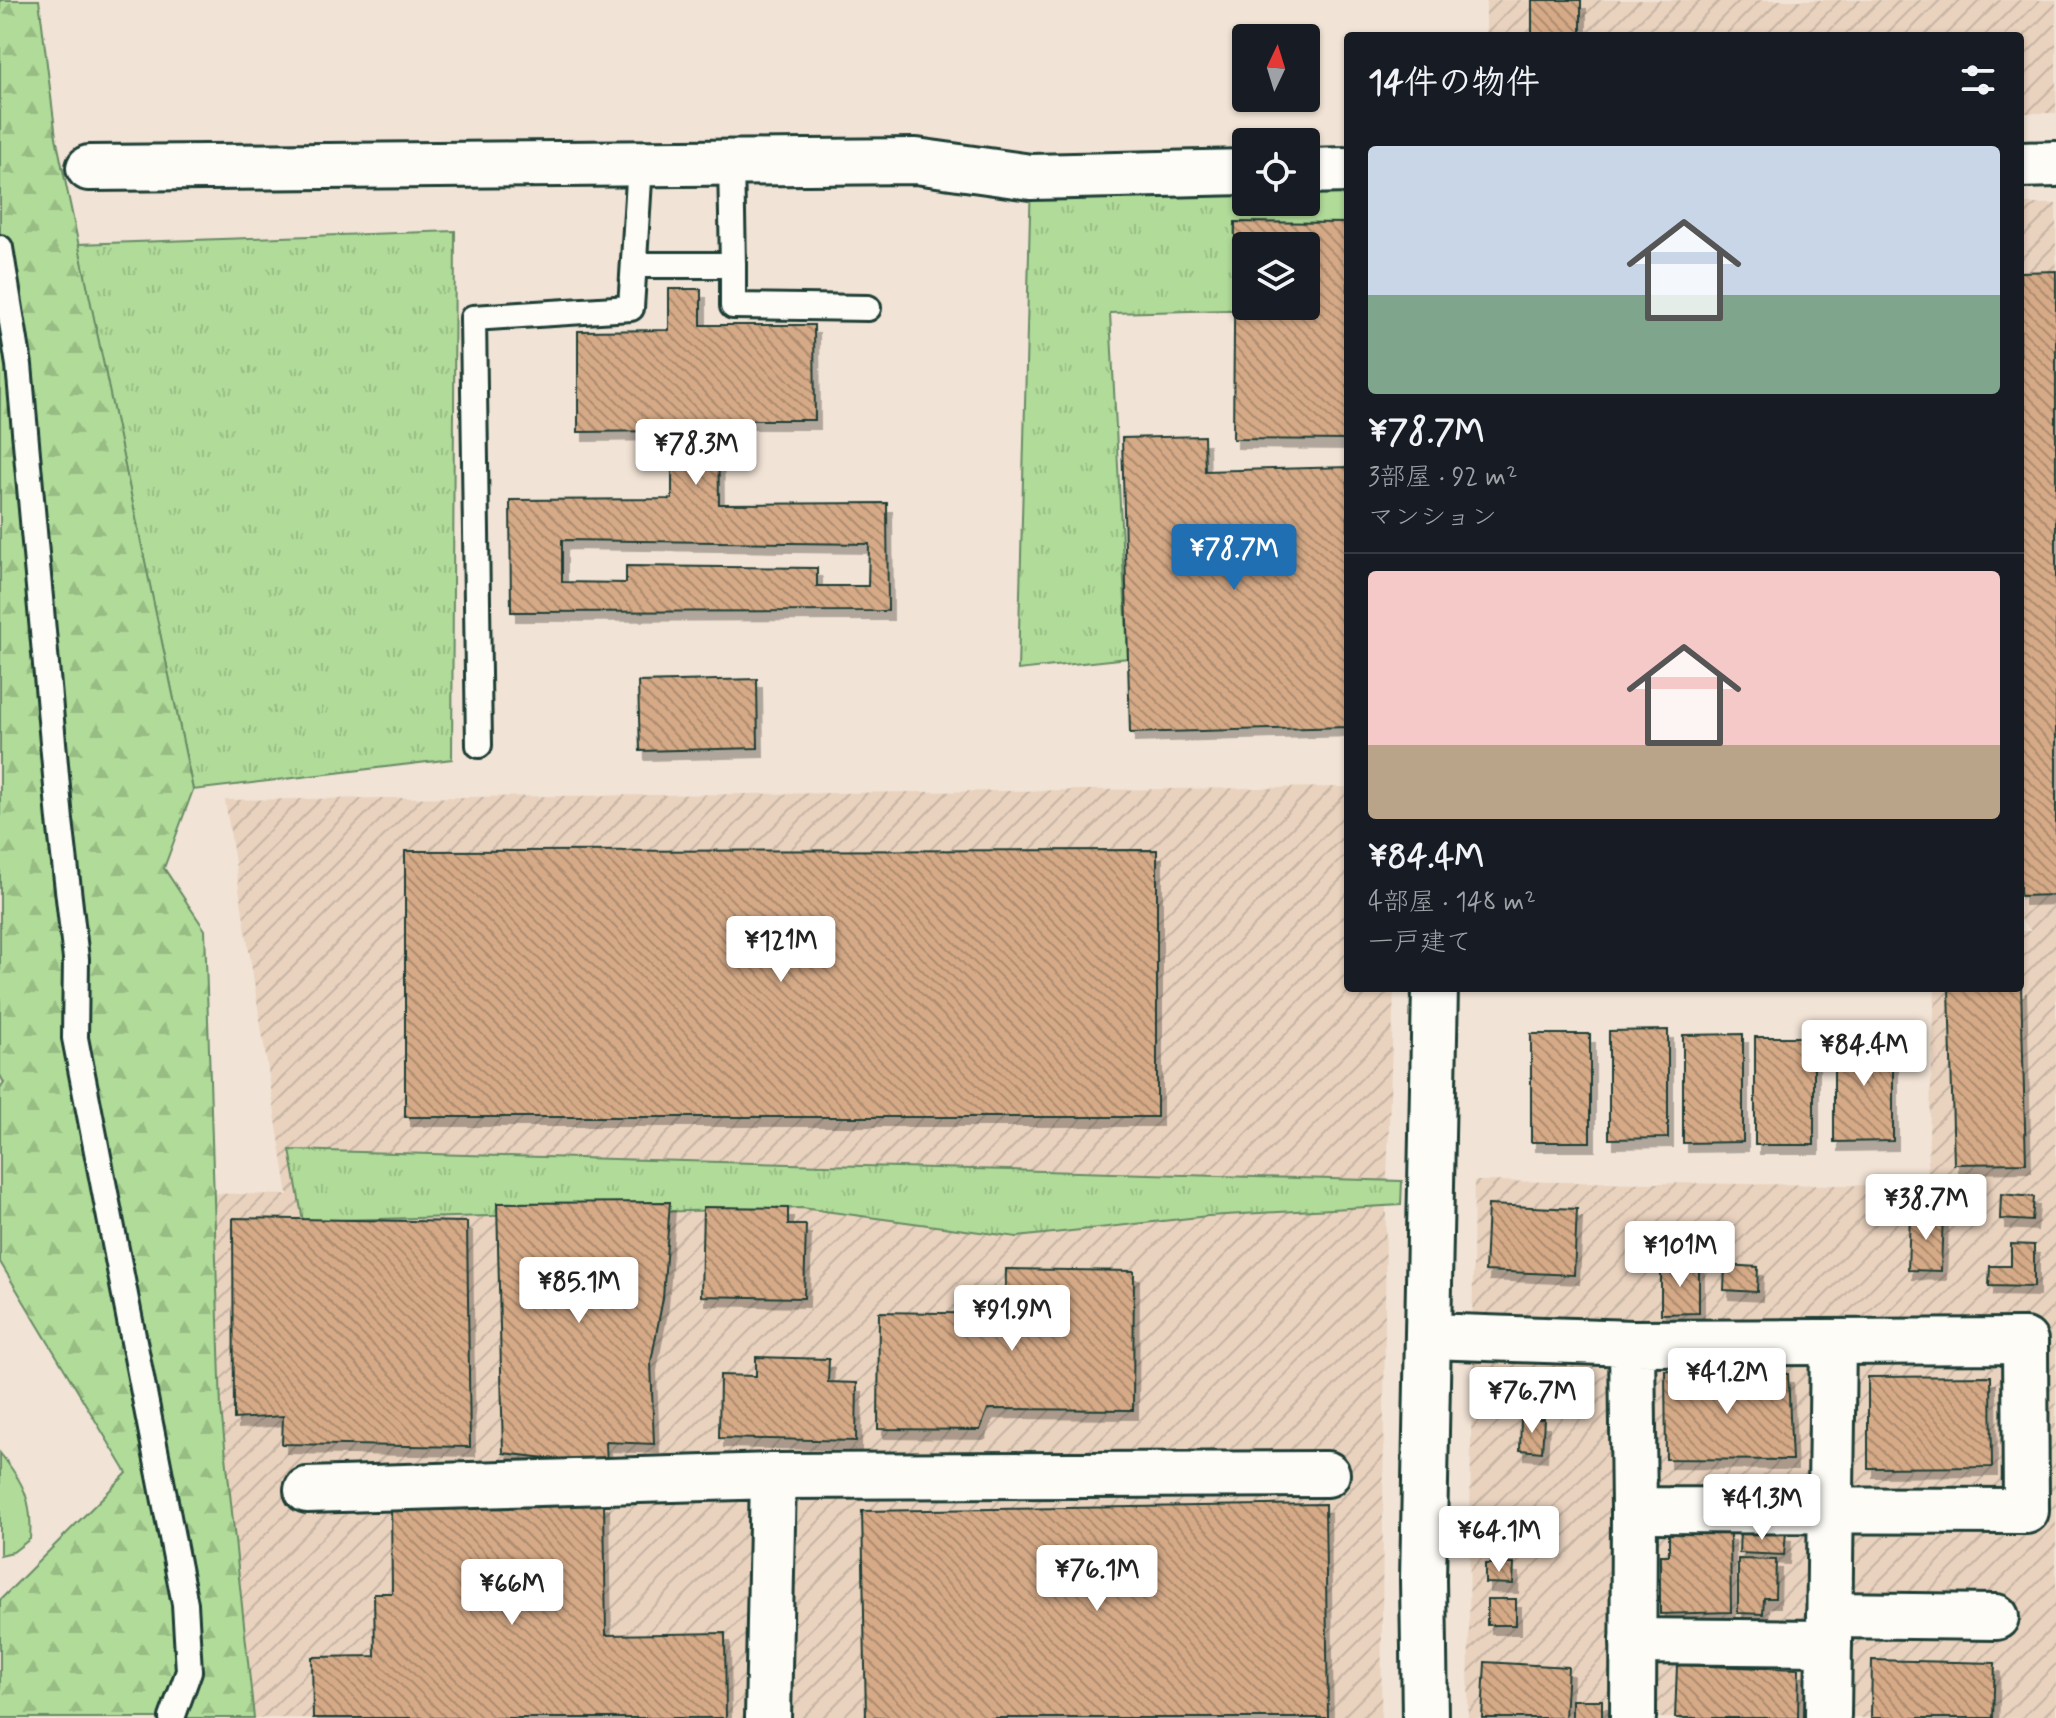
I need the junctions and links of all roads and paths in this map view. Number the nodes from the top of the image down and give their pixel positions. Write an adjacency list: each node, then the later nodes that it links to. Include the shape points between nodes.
1 (731, 163): 2 (street); 8 (street, via 916,161 1031,177); 11 (lane)
2 (640, 164): 5 (street); 10 (lane)
3 (2056, 164): 4 (street)
4 (2024, 165)
5 (89, 168)
6 (1344, 170): 7 (street)
7 (1320, 171)
8 (1232, 172)
9 (0, 248): 27 (lane, via 19,365 76,959 75,1038 185,1604 189,1671)
10 (634, 265): 11 (lane); 13 (lane, via 631,308 473,318)
11 (733, 265): 12 (lane, via 733,306)
12 (868, 308)
13 (479, 745)
14 (1435, 992): 15 (street)
15 (1429, 1336): 17 (street); 29 (street)
16 (1833, 1342): 17 (street); 22 (street); 22 (street, via 2025,1341 2026,1511)
17 (1632, 1343): 21 (street)
18 (1327, 1474): 19 (street)
19 (773, 1476): 20 (street); 28 (street)
20 (307, 1490)
21 (1634, 1510): 22 (street); 25 (street)
22 (1830, 1510): 24 (street)
23 (1996, 1617): 24 (street)
24 (1829, 1629): 25 (street); 26 (street)
25 (1633, 1641): 30 (street)
26 (1828, 1716)
27 (172, 1718)
28 (768, 1718)
29 (1425, 1718)
30 (1633, 1718)

